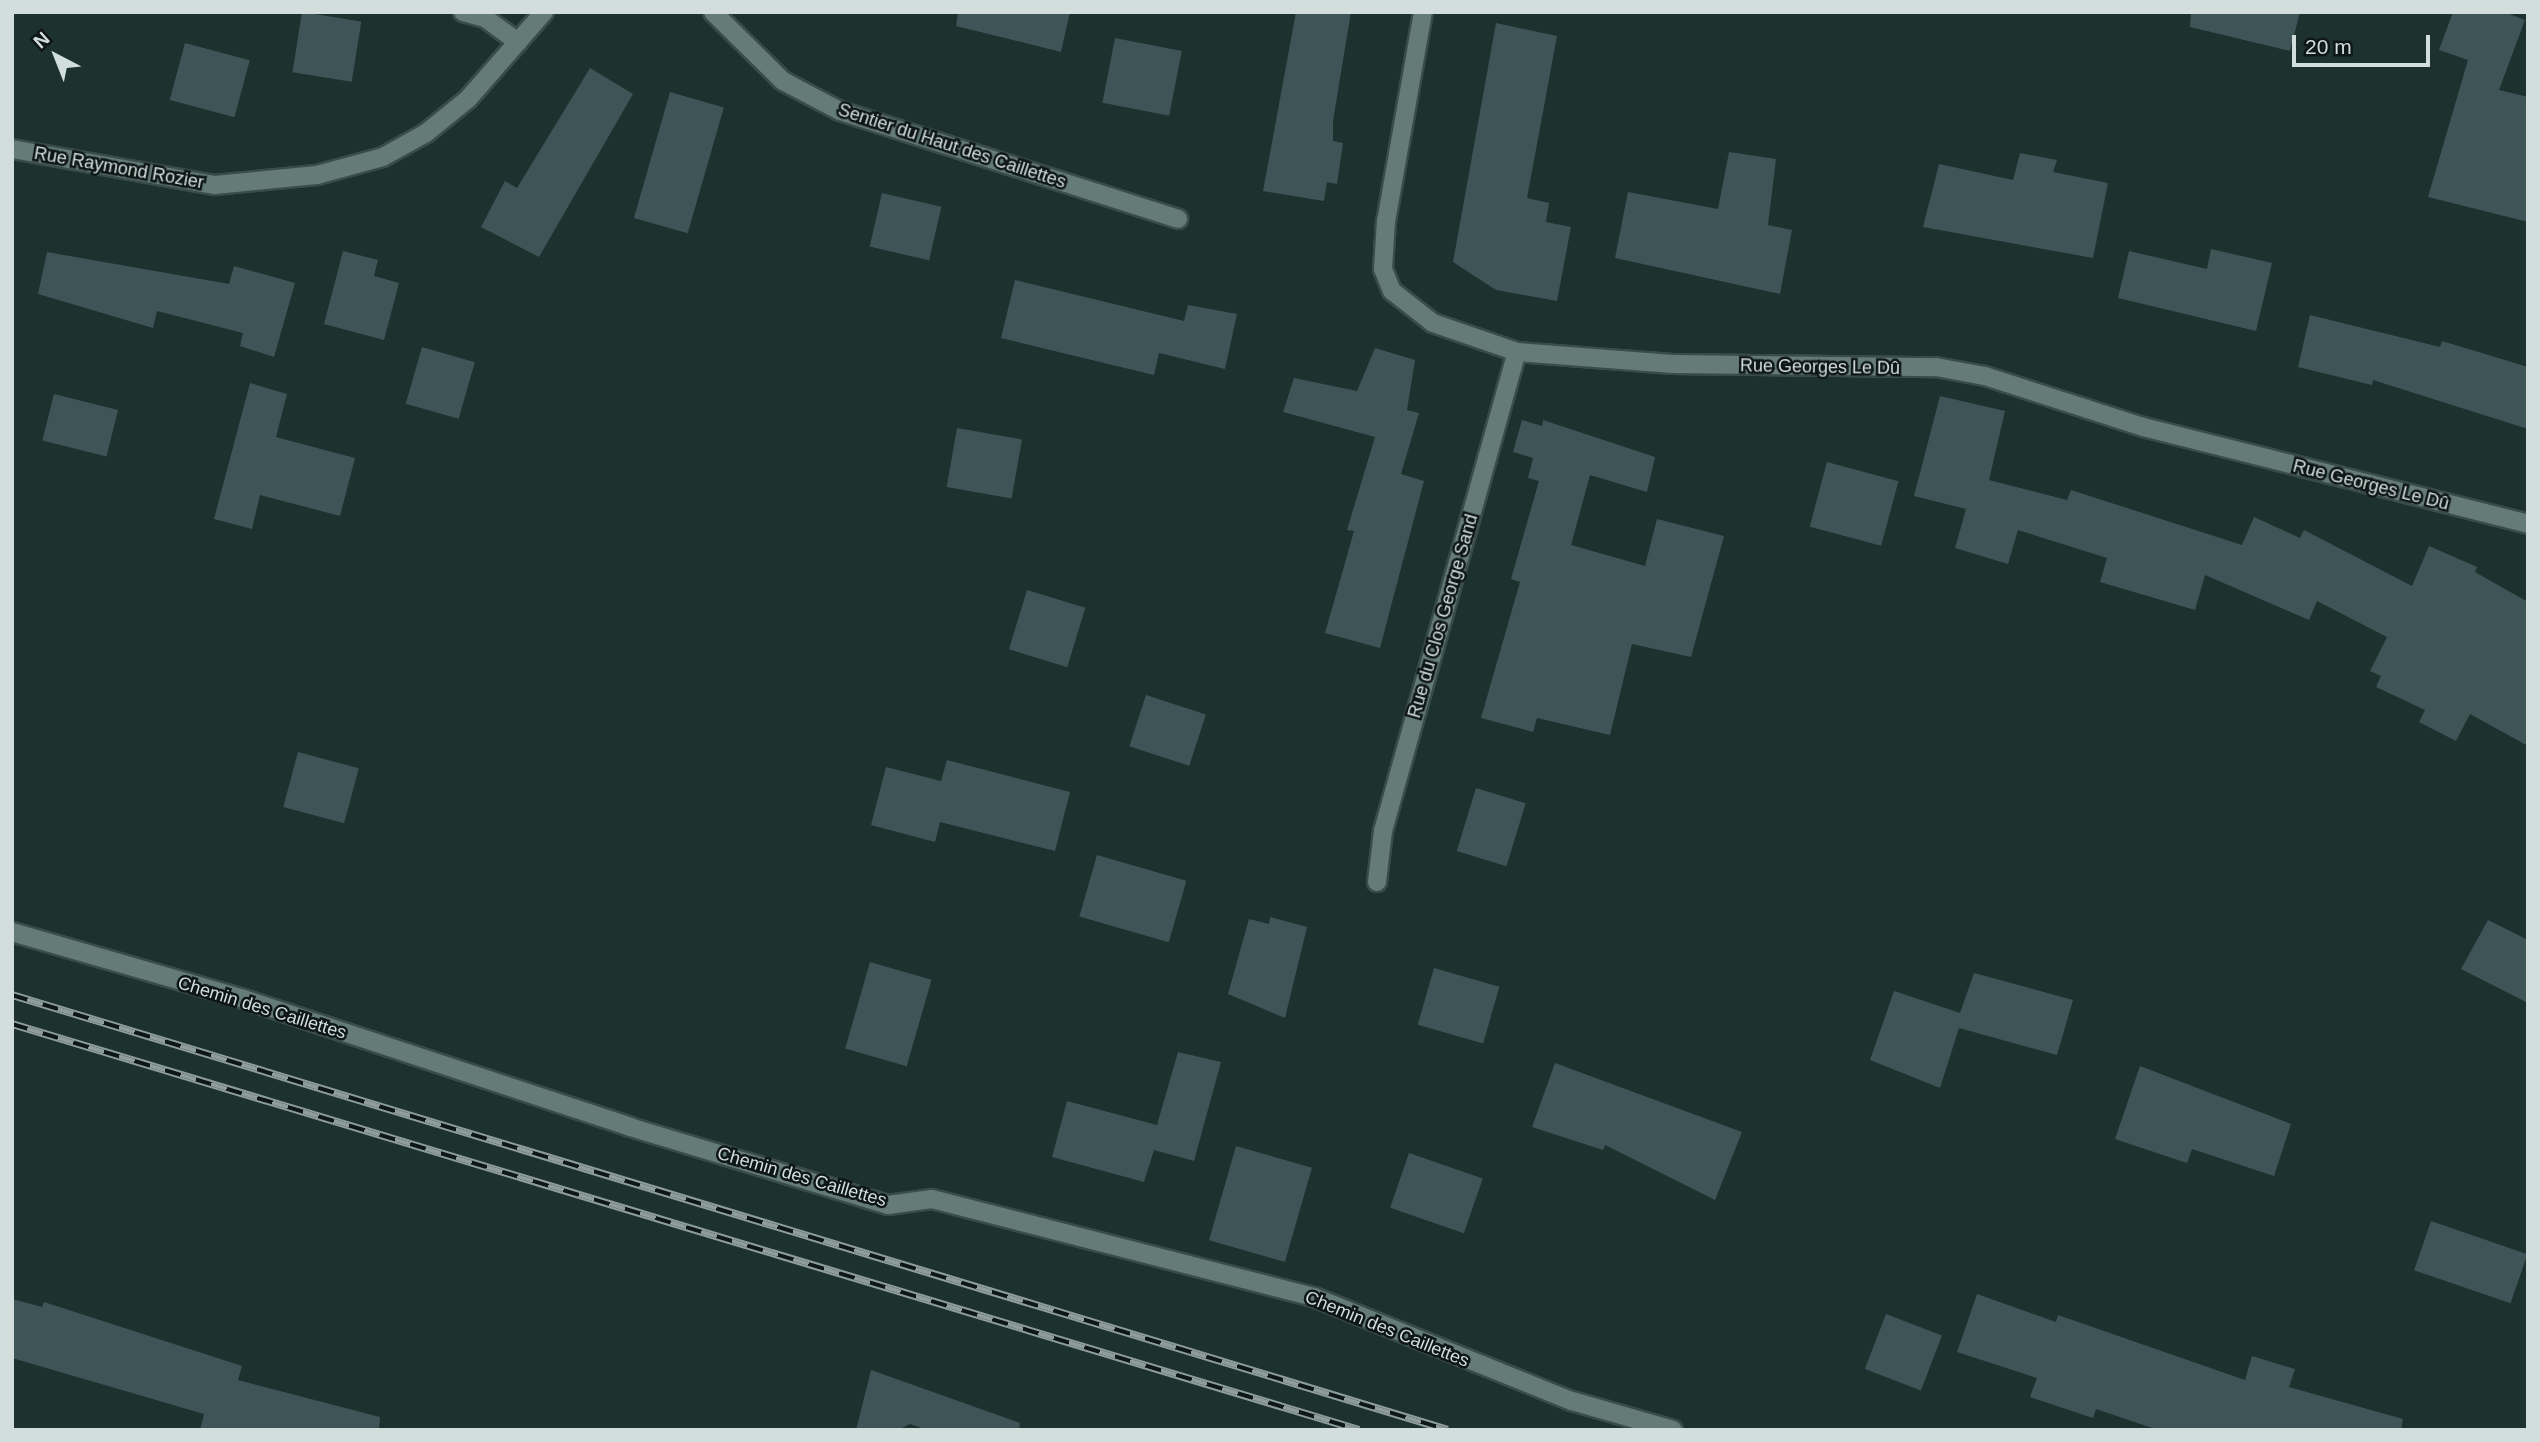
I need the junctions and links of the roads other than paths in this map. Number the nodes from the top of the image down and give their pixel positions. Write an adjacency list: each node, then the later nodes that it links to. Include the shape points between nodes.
1 (463, 12): 5 (street, via 485,18)
2 (544, 12): 5 (street, Rue Raymond Rozier)
3 (712, 12): 7 (street, Sentier du Haut des Caillettes, via 783,80 840,111)
4 (1423, 12): 8 (street, Rue Georges Le Dû, via 1386,221 1383,269 1392,291 1412,311)
5 (518, 42): 6 (street, Rue Raymond Rozier, via 468,99 426,133 383,157 317,175 215,185)
6 (12, 149)
7 (1178, 219)
8 (1517, 352): 9 (street, Rue Georges Le Dû, via 1673,364 1936,367 1985,376 2143,427); 10 (street, Rue du Clos George Sand, via 1383,831)
9 (2528, 524)
10 (1377, 881)
11 (12, 932): 12 (street, Chemin des Caillettes, via 244,999 630,1127 888,1205 932,1199 1314,1297 1500,1375)
12 (1673, 1430)

